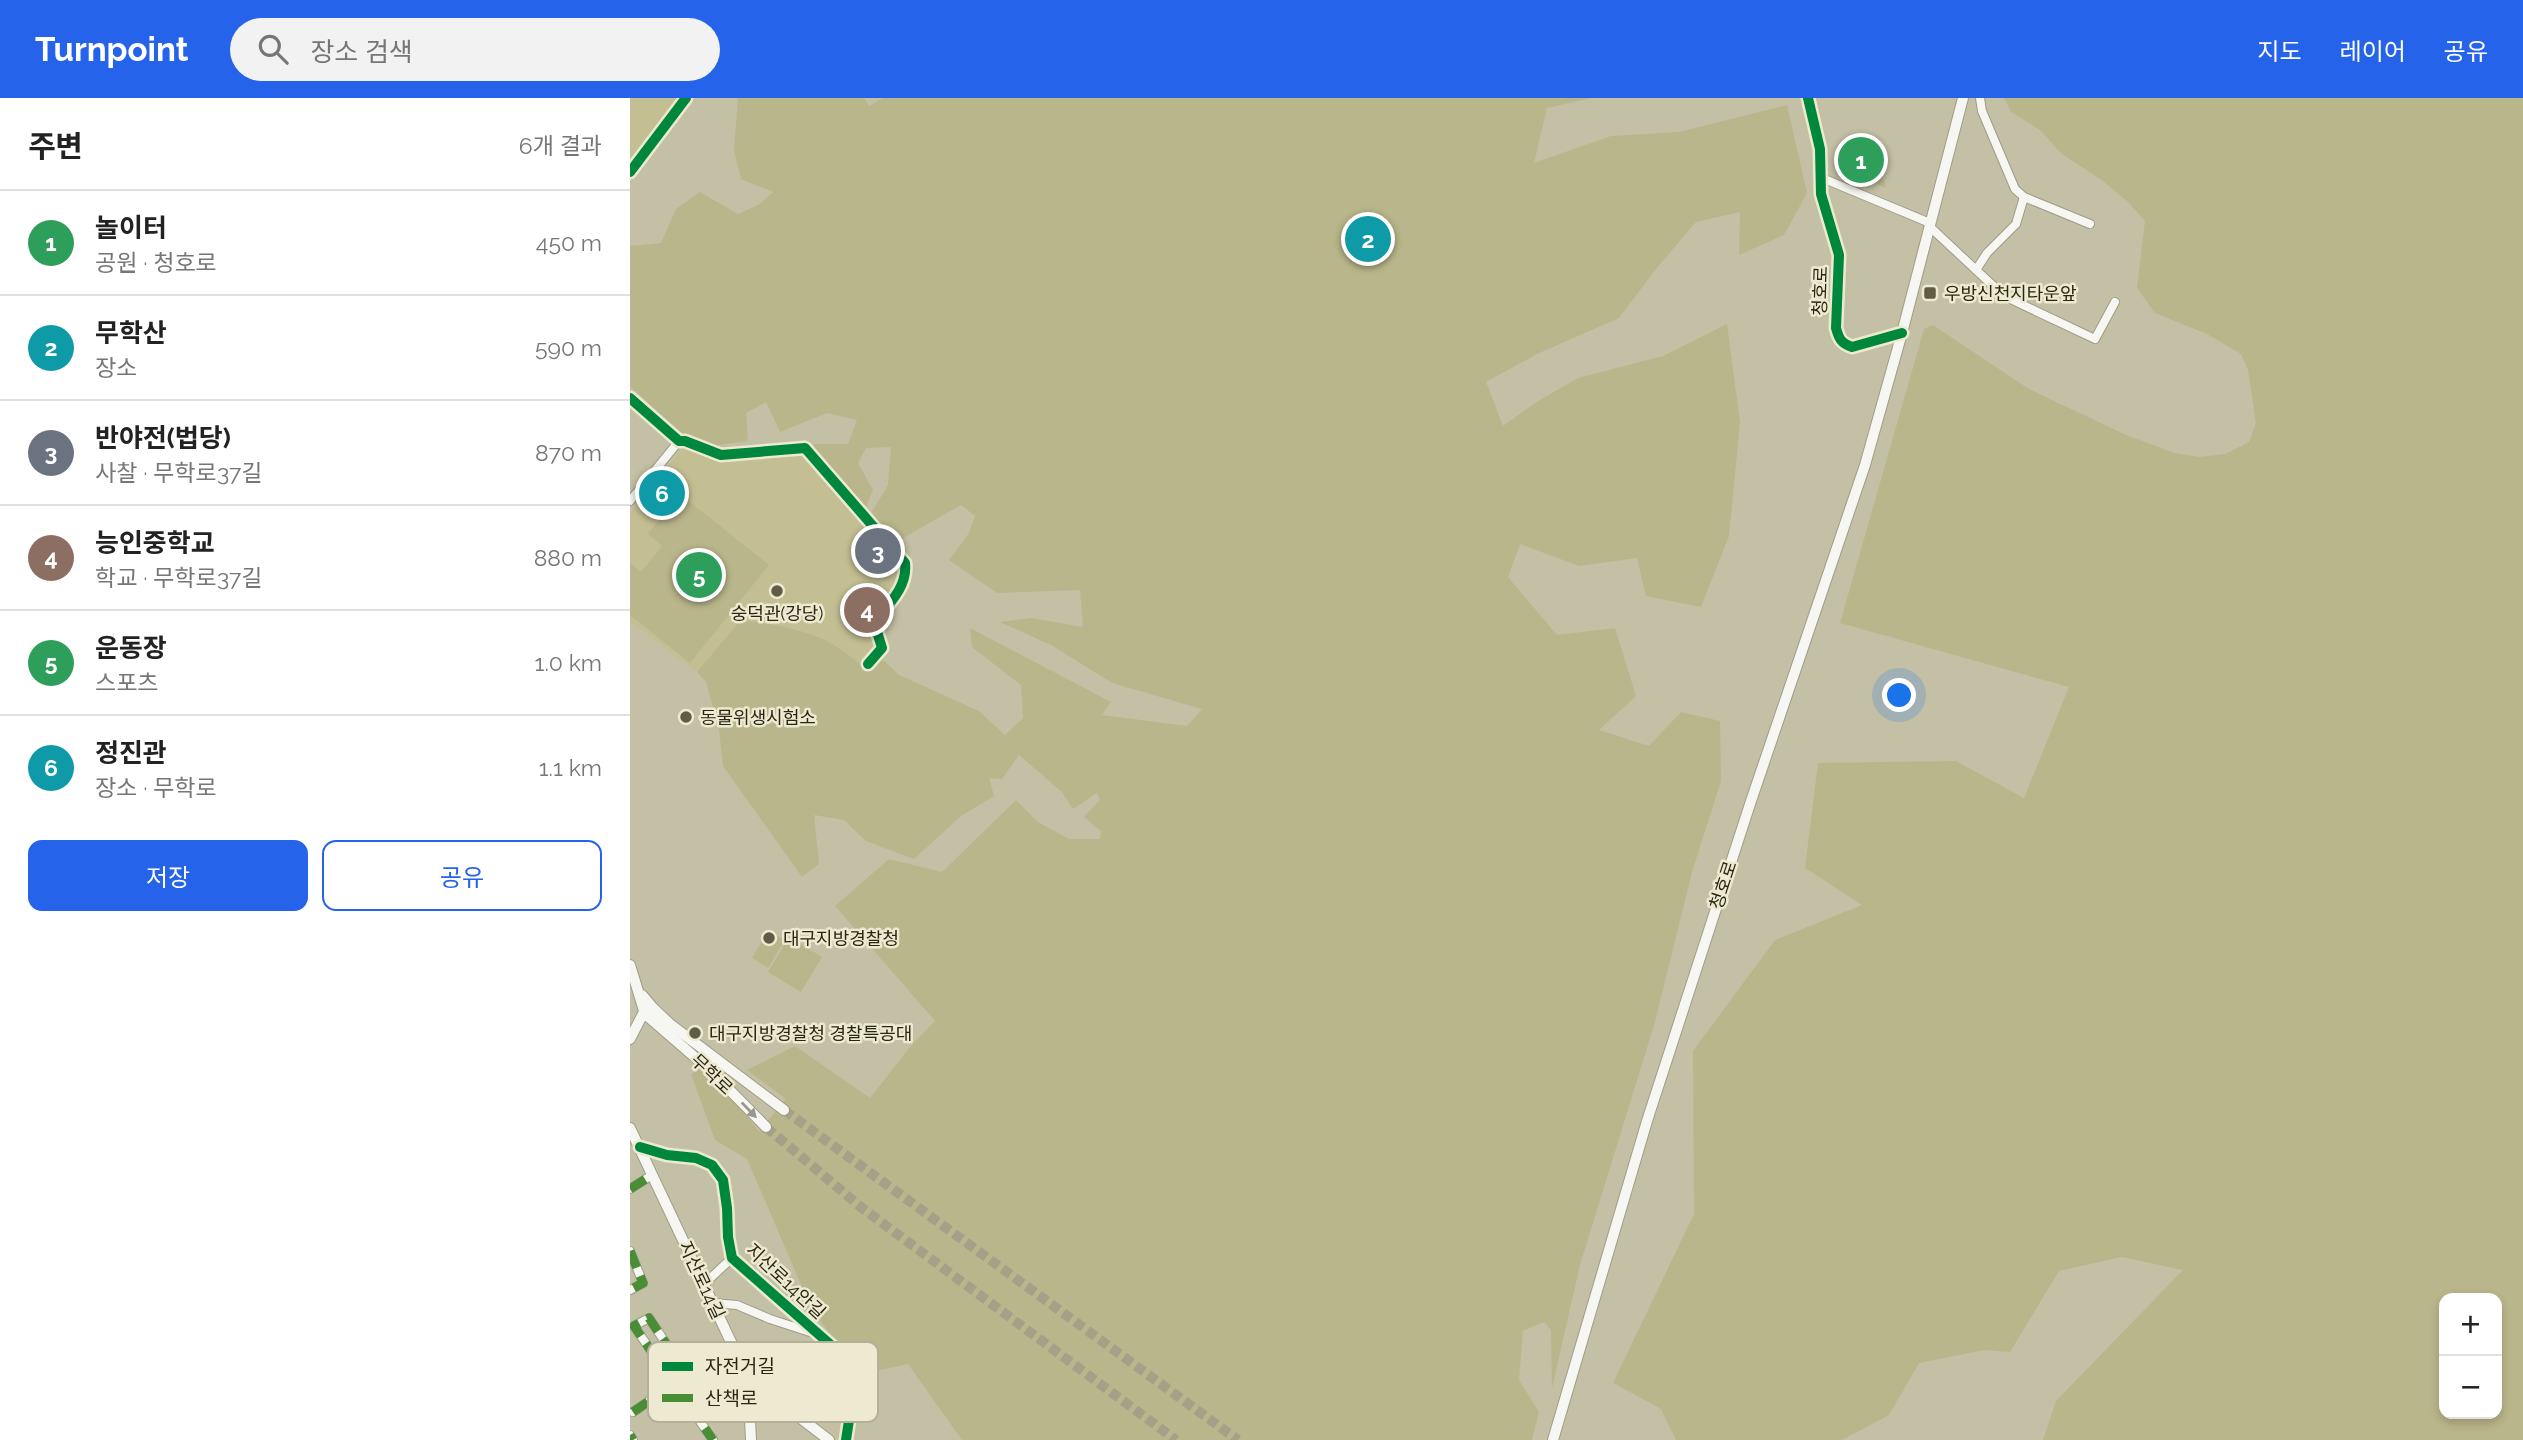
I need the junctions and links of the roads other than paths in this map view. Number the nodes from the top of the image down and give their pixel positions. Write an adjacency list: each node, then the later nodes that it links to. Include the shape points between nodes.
1 (686, 98): 5 (street)
2 (1808, 98): 6 (street)
3 (1963, 98): 9 (main road, 청호로)
4 (1980, 98): 7 (street, via 2015,188)
5 (630, 172)
6 (1822, 178): 9 (street); 12 (street, 청호로, via 1821,194 1839,255 1836,328 1840,339 1852,347)
7 (2024, 197): 8 (street); 10 (street, via 2016,224)
8 (2090, 224)
9 (1929, 225): 10 (street); 12 (main road, 청호로)
10 (1976, 270): 11 (street, via 2004,296 2095,339)
11 (2115, 302)
12 (1902, 334): 50 (main road, 청호로, via 1865,465 1647,1121)
13 (630, 398): 14 (street)
14 (679, 442): 15 (street); 16 (street, via 721,455 805,448 896,552 905,563 905,577 874,622 882,648)
15 (630, 501)
16 (868, 664)
17 (630, 965): 18 (main road, 무학로)
18 (637, 987): 19 (main road, 무학로); 20 (main road, 무학로)
19 (648, 1002): 20 (main road); 22 (main road, 무학로, via 670,1024)
20 (645, 1014): 21 (main road); 23 (main road, 무학로, one-way to 23)
21 (630, 1039)
22 (784, 1110)
23 (766, 1127)
24 (630, 1128): 25 (main road, 지산로14길)
25 (640, 1147): 26 (main road, 지산로14길); 29 (street, 지산로14안길, via 712,1165 723,1180)
26 (652, 1175): 27 (street); 30 (main road, 지산로14길)
27 (630, 1189)
28 (630, 1251): 31 (street, via 643,1283)
29 (732, 1258): 30 (street); 33 (street, 지산로14안길)
30 (704, 1284): 32 (main road, 지산로14길)
31 (630, 1290)
32 (713, 1303): 33 (street, via 737,1305); 35 (main road, 지산로14길)
33 (817, 1335): 36 (street, 지산로14안길)
34 (665, 1342): 37 (street, via 649,1318 635,1326)
35 (731, 1342)
36 (825, 1342)
37 (648, 1346)
38 (648, 1400): 39 (street)
39 (631, 1411)
40 (700, 1422): 46 (street)
41 (750, 1422): 47 (main road)
42 (805, 1422): 48 (main road, 지산로14길)
43 (849, 1422): 49 (street, 지산로14안길)
44 (630, 1435): 45 (street)
45 (633, 1440)
46 (713, 1440)
47 (751, 1440)
48 (829, 1440)
49 (846, 1440)
50 (1553, 1440)

